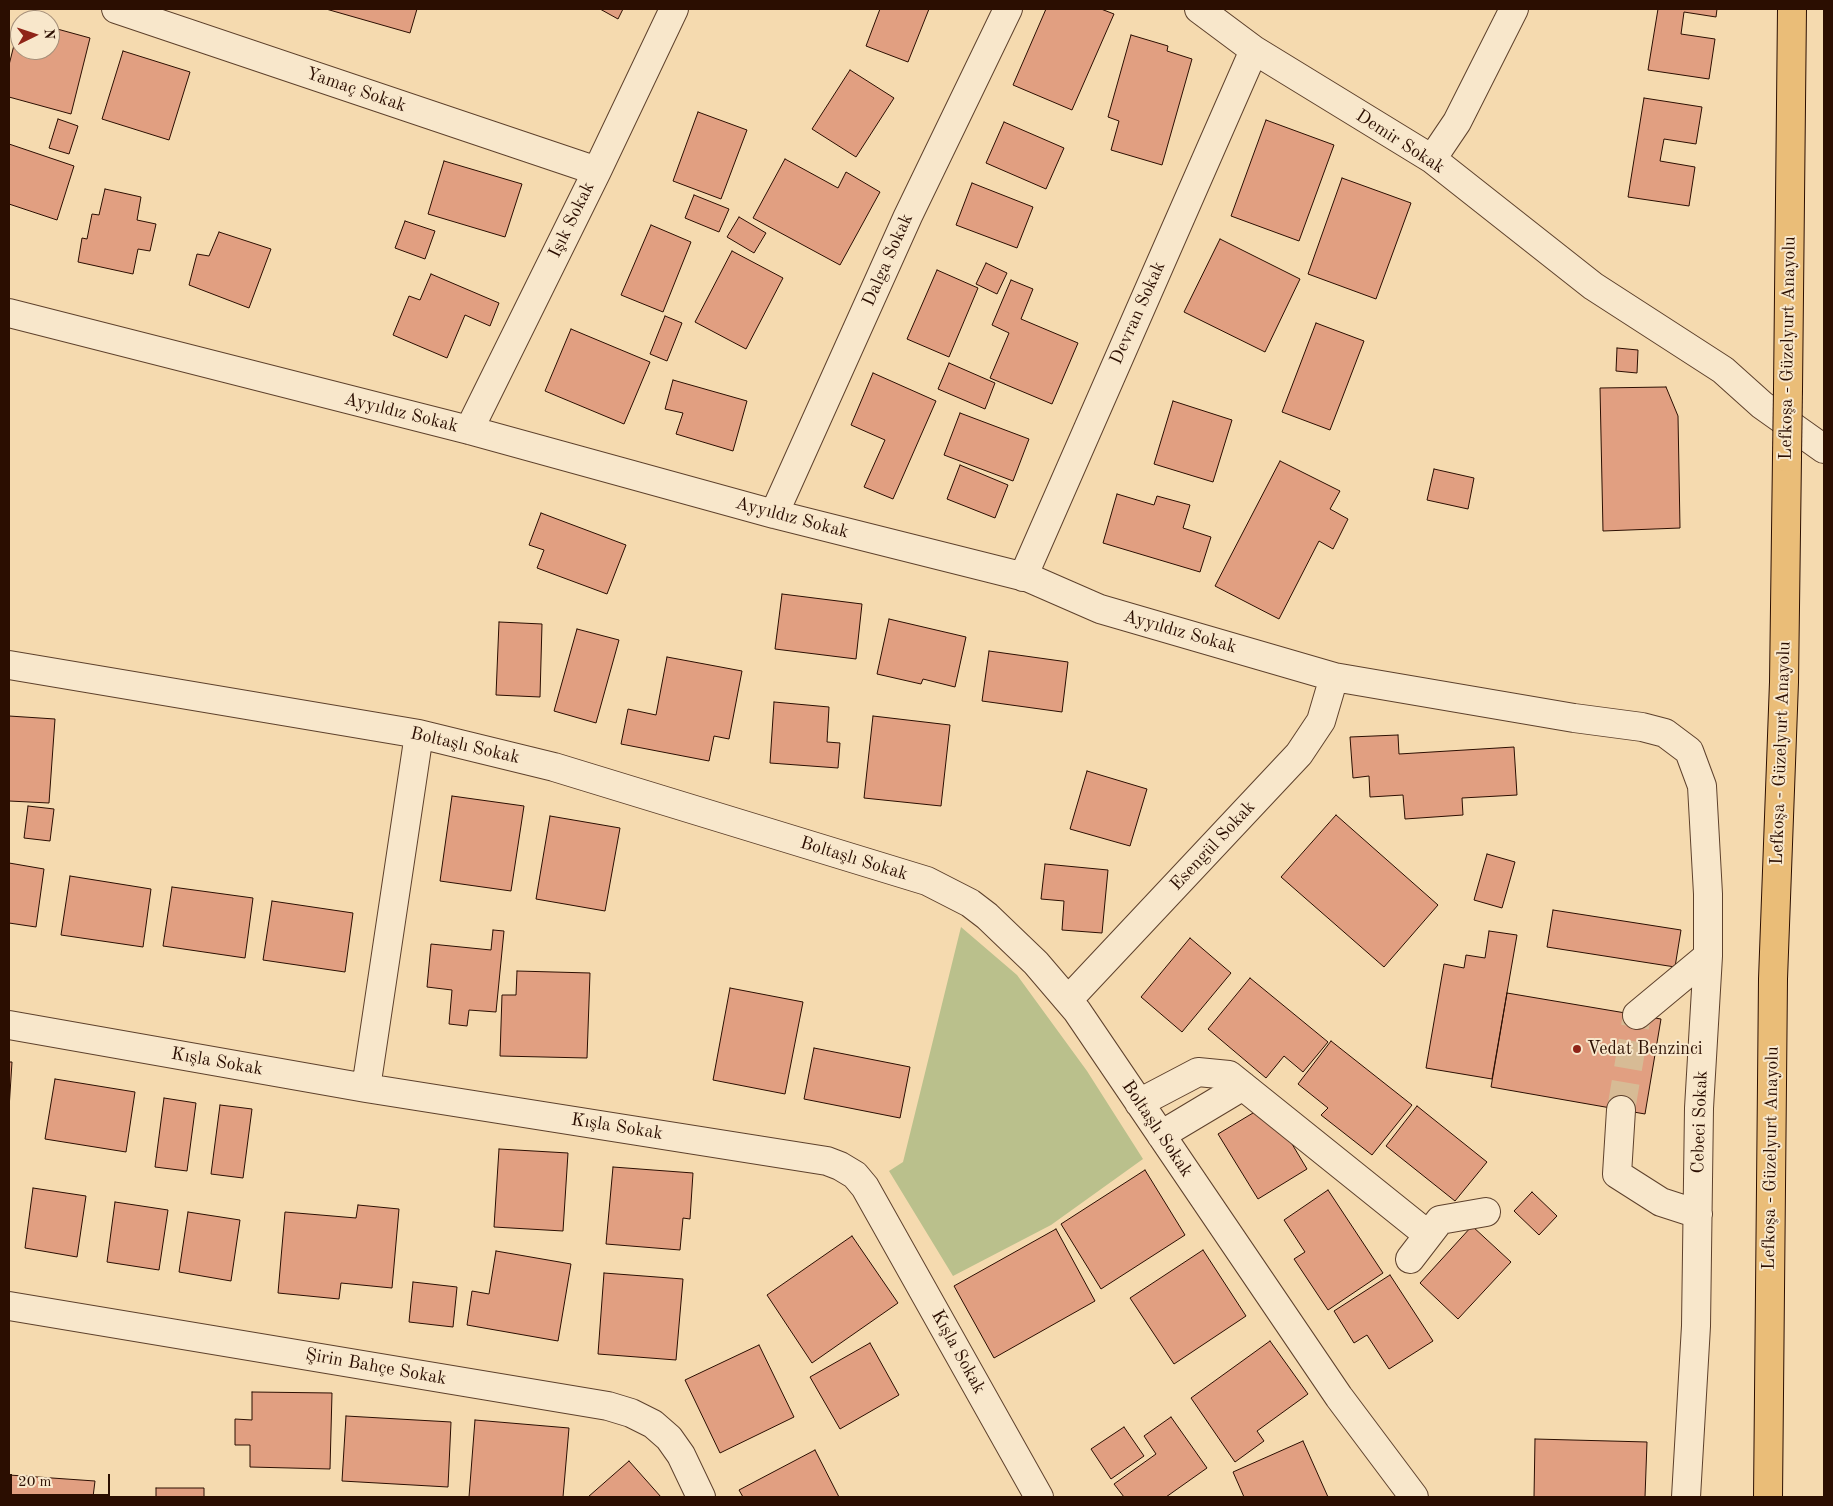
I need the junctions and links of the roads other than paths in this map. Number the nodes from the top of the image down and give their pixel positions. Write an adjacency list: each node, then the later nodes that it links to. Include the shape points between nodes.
1 (116, 9): 9 (street, Yamaç Sokak)
2 (674, 9): 9 (street, Işık Sokak)
3 (1008, 9): 13 (street, Dalga Sokak, via 908,216)
4 (1199, 9): 7 (street, Demir Sokak)
5 (1514, 9): 8 (street, via 1457,122)
6 (1792, 9): 37 (highway, Lefkoşa - Güzelyurt Anayolu, bridge, via 1784,682 1773,980)
7 (1254, 50): 8 (street, Demir Sokak); 14 (street, Devran Sokak)
8 (1432, 159): 12 (street, Demir Sokak, via 1593,286 1723,370 1762,405)
9 (596, 171): 11 (street, Işık Sokak)
10 (9, 313): 11 (street, Ayyıldız Sokak)
11 (468, 430): 13 (street, Ayyıldız Sokak)
12 (1824, 449)
13 (774, 514): 14 (street, Ayyıldız Sokak)
14 (1023, 577): 16 (street, Ayyıldız Sokak, via 1100,609)
15 (9, 665): 18 (street, Boltaşlı Sokak)
16 (1334, 677): 17 (street, Ayyıldız Sokak); 20 (street, Esengül Sokak, via 1321,721 1299,754)
17 (1574, 718): 19 (street, Cebeci Sokak, via 1665,733 1689,751 1702,786)
18 (419, 734): 20 (street, Boltaşlı Sokak, via 554,767 927,881 970,903 987,916 1036,963); 24 (street)
19 (1708, 956): 21 (street); 29 (street, Cebeci Sokak, via 1699,1108)
20 (1068, 1000): 25 (street, Boltaşlı Sokak)
21 (1637, 1015)
22 (9, 1025): 24 (street, Kışla Sokak)
23 (1243, 1086): 25 (street, via 1229,1075 1198,1072); 27 (street); 30 (street)
24 (366, 1088): 34 (street, Kışla Sokak, via 827,1160 855,1175 865,1187)
25 (1139, 1102): 27 (street, Boltaşlı Sokak)
26 (1621, 1110): 29 (street, via 1617,1174 1661,1202)
27 (1161, 1135): 35 (street, Boltaşlı Sokak, via 1340,1397)
28 (1486, 1212): 30 (street, via 1440,1220)
29 (1698, 1214): 36 (street, Cebeci Sokak, via 1696,1326)
30 (1428, 1234): 31 (street)
31 (1410, 1259)
32 (9, 1306): 33 (street, Şirin Bahçe Sokak, via 608,1406 653,1424 669,1438 681,1455)
33 (700, 1497)
34 (1040, 1497)
35 (1414, 1497)
36 (1686, 1497)
37 (1768, 1497)

